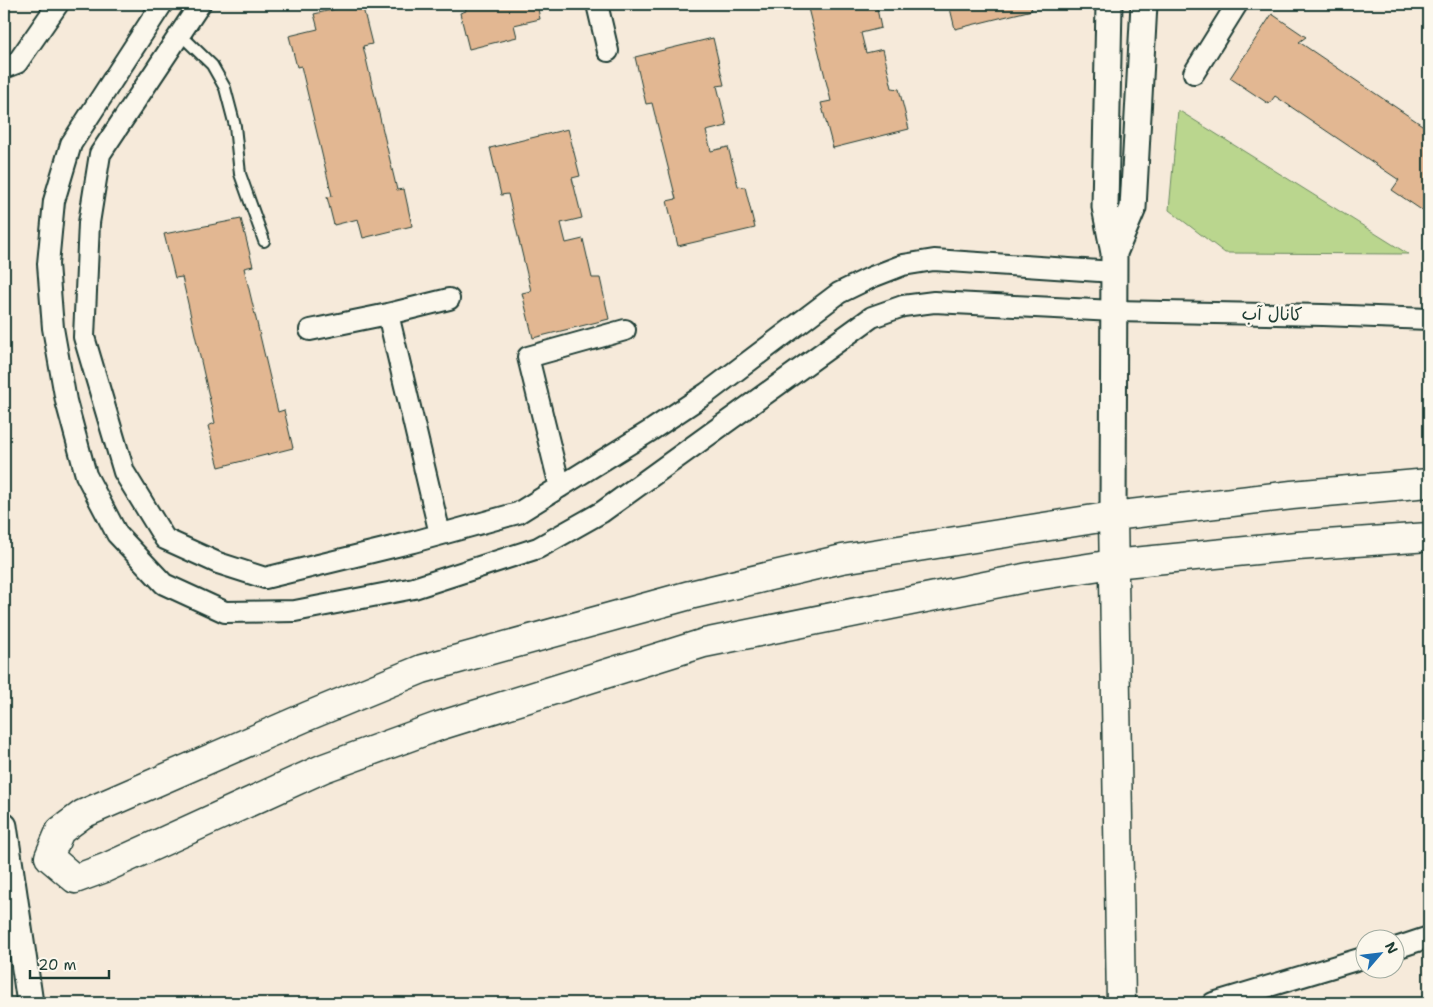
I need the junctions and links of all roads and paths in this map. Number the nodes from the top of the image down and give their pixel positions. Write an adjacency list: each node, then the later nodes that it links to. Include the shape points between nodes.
1 (58, 4): 10 (street, via 17,63)
2 (162, 4): 15 (street, کانال آب, via 71,144 54,201 48,264 53,328 66,401 86,475 117,534 164,584 225,612 296,611 414,588 538,548 602,512 872,317 903,306 934,302)
3 (200, 4): 8 (street)
4 (597, 4): 9 (street)
5 (1109, 4): 13 (street, via 1105,207)
6 (1144, 4): 13 (street, via 1133,208)
7 (1237, 4): 11 (street)
8 (180, 34): 12 (lane, via 212,65 225,88 235,126 240,174); 23 (street, via 100,154 89,224 84,336 124,472 165,539 218,563 265,578)
9 (608, 51)
10 (4, 68)
11 (1194, 73)
12 (264, 241)
13 (1114, 262): 15 (street); 21 (street, via 934,260 903,265 872,276 839,293 707,393)
14 (449, 299): 16 (street)
15 (1114, 311): 17 (street, کانال آب); 22 (street)
16 (388, 314): 18 (street); 23 (street)
17 (1429, 319)
18 (310, 330)
19 (625, 330): 21 (street, via 528,357)
20 (1429, 483): 22 (main road)
21 (560, 487): 23 (street, via 518,513)
22 (1113, 516): 25 (main road); 25 (main road, via 842,559 690,595 422,668 83,814 60,831 49,857 75,879 324,768 439,726 704,643)
23 (440, 534)
24 (1429, 537): 25 (main road)
25 (1113, 564): 31 (main road)
26 (4, 826): 30 (street)
27 (1425, 944): 28 (street)
28 (1406, 947)
29 (1356, 960): 32 (street)
30 (30, 1003)
31 (1121, 1003)
32 (1213, 1003)

